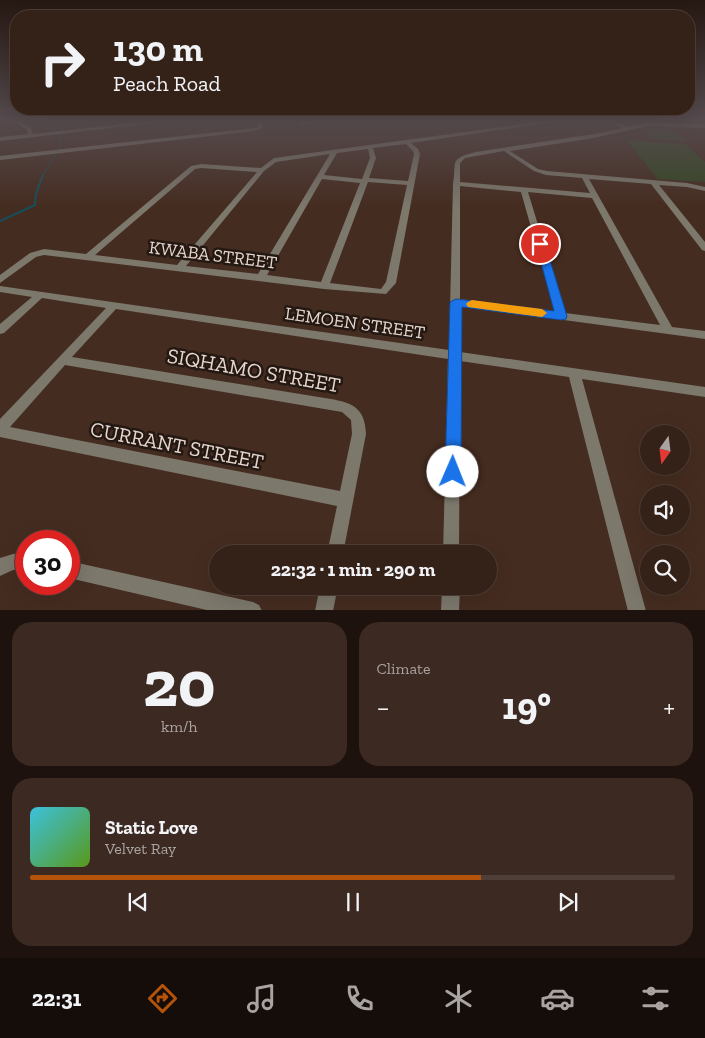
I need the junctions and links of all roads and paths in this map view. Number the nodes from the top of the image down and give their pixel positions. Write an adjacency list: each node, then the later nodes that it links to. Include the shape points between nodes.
1 (75, 149): 8 (street)
2 (348, 149): 7 (street)
3 (371, 149): 12 (street, via 374,154)
4 (414, 149): 14 (street, via 417,152)
5 (507, 149): 6 (street)
6 (504, 150): 10 (street, via 541,172); 15 (street, via 462,158 456,165)
7 (335, 151): 9 (street, via 274,160); 11 (street)
8 (0, 158)
9 (262, 170): 20 (street, via 194,166); 21 (street)
10 (584, 176): 13 (street); 18 (street)
11 (320, 178): 12 (street); 22 (street)
12 (365, 180): 14 (street); 24 (street)
13 (653, 182): 16 (street); 19 (street)
14 (411, 183): 24 (street, KWABA STREET, via 391,283 383,292)
15 (456, 184): 17 (street); 27 (street)
16 (705, 189)
17 (524, 190): 18 (street); 29 (street)
18 (595, 196): 31 (street)
19 (705, 248)
20 (89, 256): 21 (street, KWABA STREET); 23 (street, KWABA STREET, via 44,252 34,255)
21 (180, 267): 22 (street, KWABA STREET)
22 (261, 277): 24 (street, KWABA STREET)
23 (0, 280)
24 (324, 286)
25 (0, 289): 26 (street, LEMOEN STREET)
26 (41, 294): 28 (street, LEMOEN STREET); 30 (street)
27 (456, 302): 29 (street); 33 (street)
28 (113, 306): 33 (street, LEMOEN STREET); 34 (street)
29 (561, 316): 31 (street)
30 (0, 330)
31 (668, 330): 32 (street)
32 (705, 335)
33 (455, 356): 35 (street, LEMOEN STREET); 40 (street)
34 (62, 360): 37 (street); 38 (street, SIQHAMO STREET, via 347,408 356,415 360,426)
35 (574, 372): 36 (street, LEMOEN STREET); 49 (street)
36 (703, 395)
37 (0, 430): 38 (street, CURRANT STREET)
38 (346, 500): 39 (street, SIQHAMO STREET)
39 (337, 545)
40 (451, 545)
41 (15, 562): 42 (street)
42 (0, 567)
43 (80, 571): 46 (street)
44 (327, 595): 47 (street)
45 (451, 595): 48 (street)
46 (254, 610)
47 (324, 610)
48 (450, 610)
49 (637, 610)

